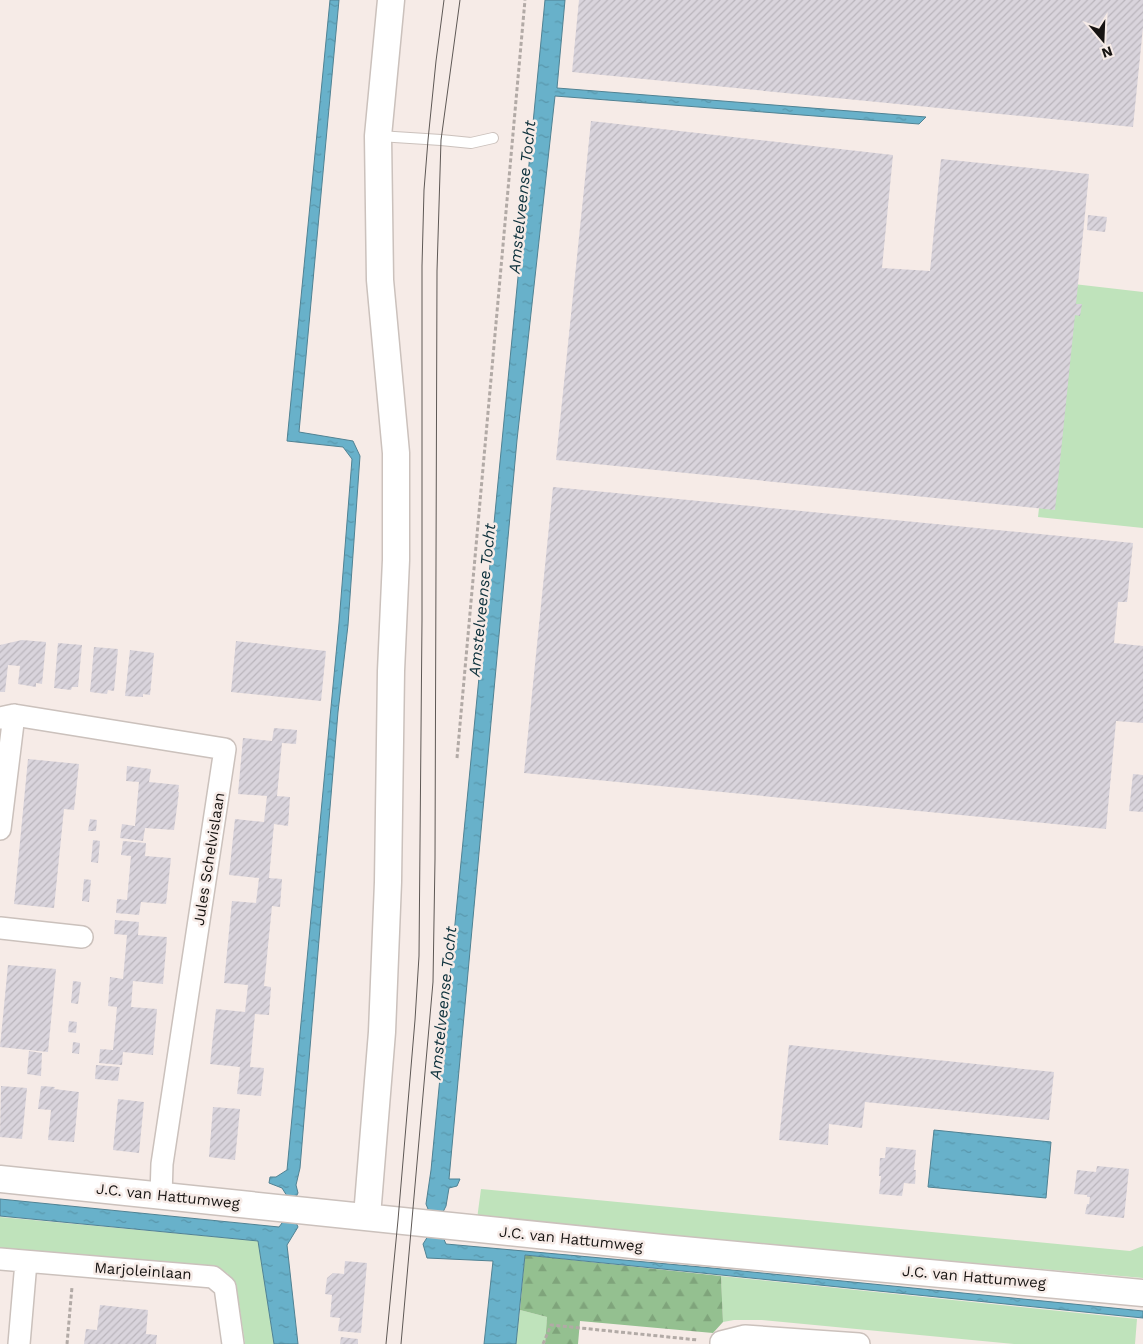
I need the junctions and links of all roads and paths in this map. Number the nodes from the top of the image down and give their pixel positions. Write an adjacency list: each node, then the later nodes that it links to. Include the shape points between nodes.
1 (391, 0): 3 (street)
2 (525, 0): 6 (path)
3 (378, 136): 4 (lane, via 471,143); 12 (street, via 380,280 396,453 396,560 382,1032)
4 (493, 138)
5 (7, 716): 7 (street); 11 (street, Jules Schelvislaan, via 225,749 162,1164)
6 (457, 758)
7 (0, 829)
8 (0, 928): 9 (street)
9 (82, 937)
10 (0, 1179): 11 (street, J.C. van Hattumweg)
11 (161, 1196): 12 (street, J.C. van Hattumweg)
12 (367, 1216): 18 (street, J.C. van Hattumweg, via 652,1247)
13 (0, 1259): 14 (street, Marjoleinlaan)
14 (26, 1262): 15 (street, Marjoleinlaan); 21 (street)
15 (74, 1266): 17 (path); 23 (street, Marjoleinlaan, via 213,1277 224,1287)
16 (62, 1289): 17 (path)
17 (72, 1290): 22 (path)
18 (1143, 1293)
19 (686, 1339): 20 (path); 24 (path, via 551,1325); 25 (path)
20 (721, 1343): 26 (street, via 745,1336)
21 (19, 1344)
22 (67, 1344)
23 (233, 1344)
24 (543, 1344)
25 (685, 1344)
26 (859, 1344)

